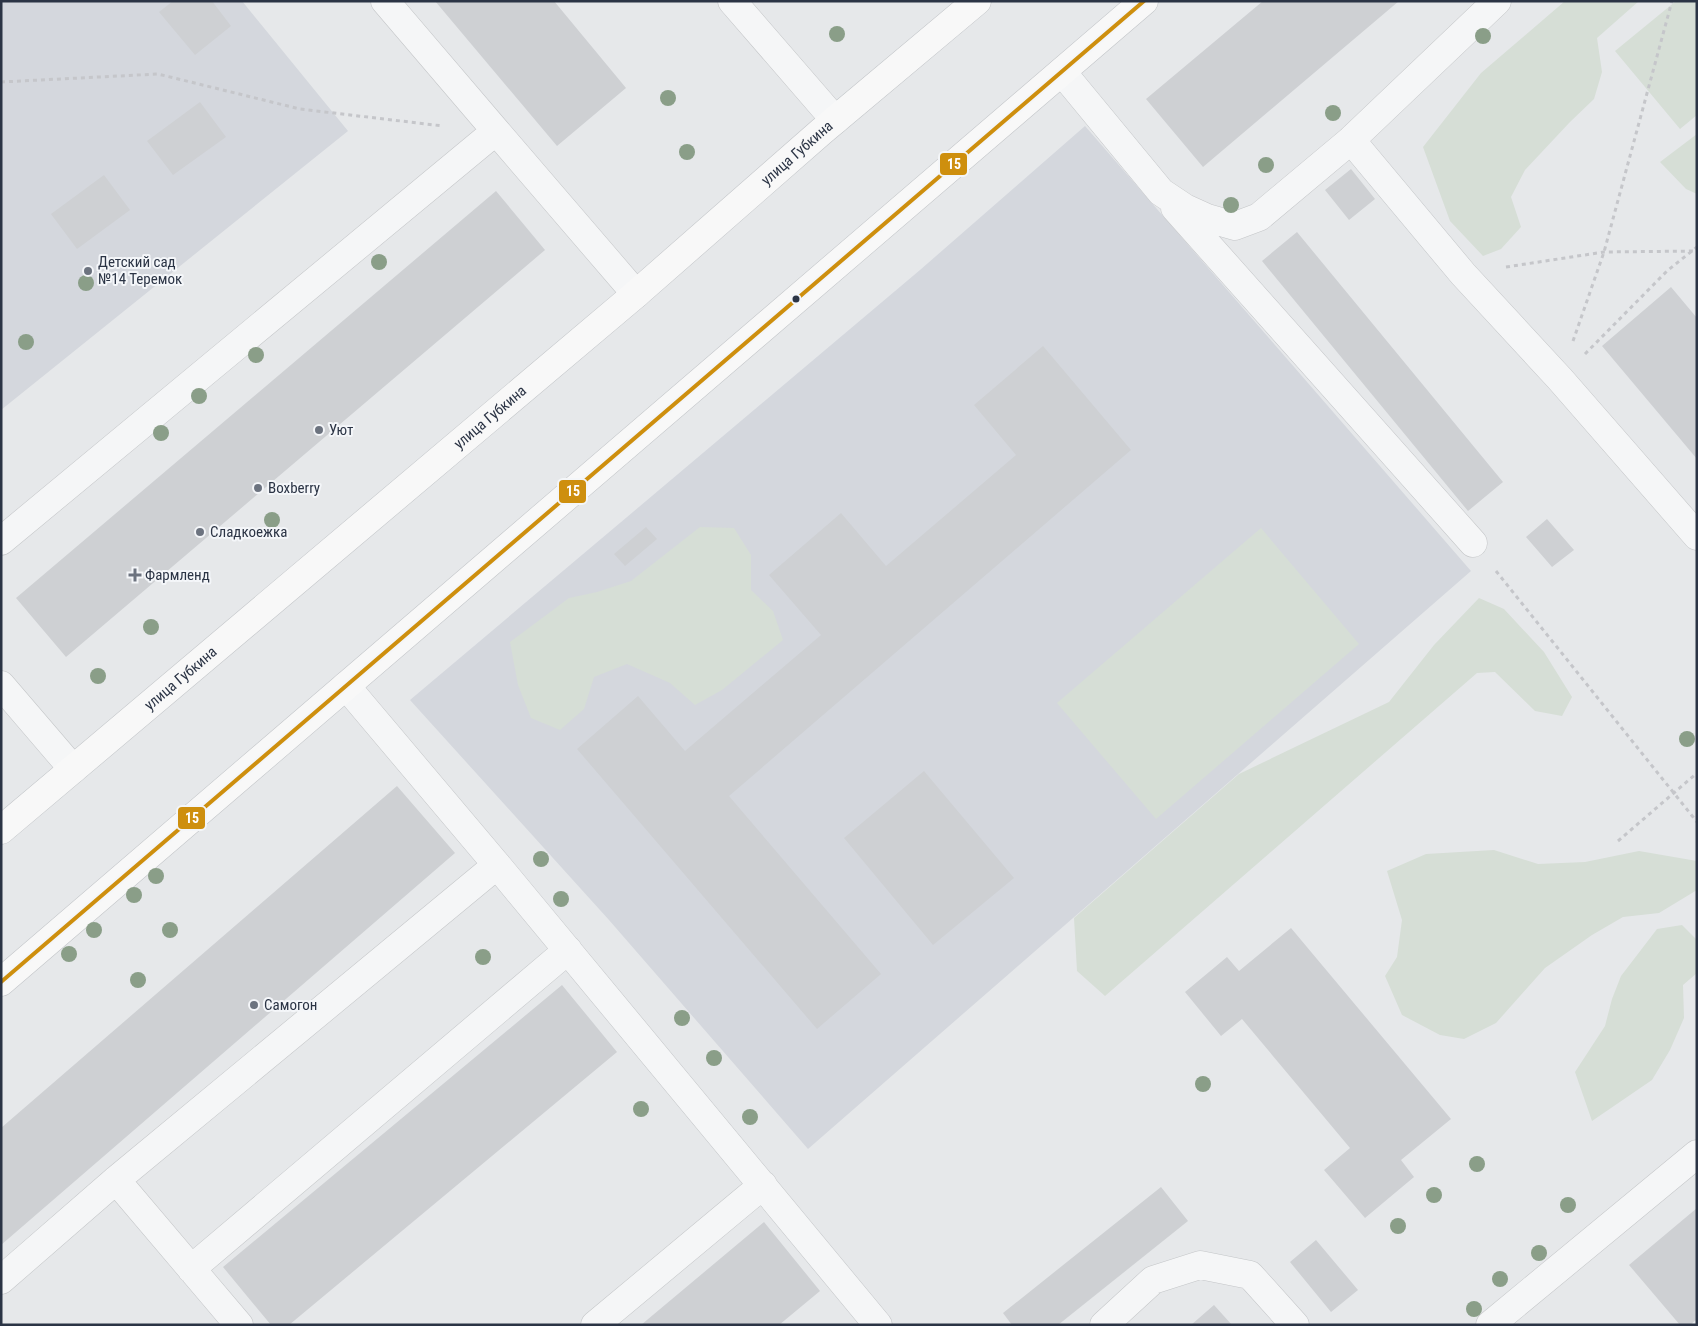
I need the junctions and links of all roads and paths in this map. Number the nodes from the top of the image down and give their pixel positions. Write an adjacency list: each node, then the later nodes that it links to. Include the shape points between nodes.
1 (385, 1): 10 (lane)
2 (732, 1): 9 (lane)
3 (977, 1): 9 (main road, улица Губкина)
4 (1144, 1): 7 (main road)
5 (1497, 1): 11 (lane)
6 (1672, 1): 16 (path)
7 (1062, 72): 12 (lane); 24 (main road)
8 (1, 82): 10 (path, via 158,74 300,110)
9 (835, 120): 18 (main road, улица Губкина)
10 (496, 132): 18 (lane); 21 (lane)
11 (1351, 140): 12 (lane, via 1260,217 1234,226 1185,208); 17 (lane)
12 (1161, 192): 22 (lane)
13 (1697, 247): 14 (path)
14 (1691, 251): 15 (path); 16 (path); 19 (path)
15 (1697, 251)
16 (1604, 252): 17 (path); 19 (path)
17 (1463, 274): 19 (lane)
18 (636, 294): 25 (main road, улица Губкина)
19 (1560, 379): 20 (lane)
20 (1697, 536)
21 (1, 541)
22 (1474, 543): 27 (path)
23 (1, 684): 25 (lane)
24 (346, 686): 31 (lane); 33 (main road)
25 (73, 769): 29 (main road, улица Губкина)
26 (1697, 773): 27 (path)
27 (1673, 793): 28 (path); 30 (path)
28 (1697, 822)
29 (1, 830)
30 (1618, 841)
31 (497, 865): 32 (lane); 35 (lane)
32 (568, 950): 36 (lane); 37 (lane)
33 (1, 982)
34 (1697, 1154): 44 (lane)
35 (116, 1180): 37 (lane); 38 (lane)
36 (762, 1185): 40 (lane); 41 (lane)
37 (192, 1269): 39 (lane)
38 (1, 1280)
39 (239, 1325)
40 (595, 1325)
41 (878, 1325)
42 (1104, 1325): 43 (lane, via 1153,1280 1200,1265 1250,1275)
43 (1295, 1325)
44 (1490, 1325)

